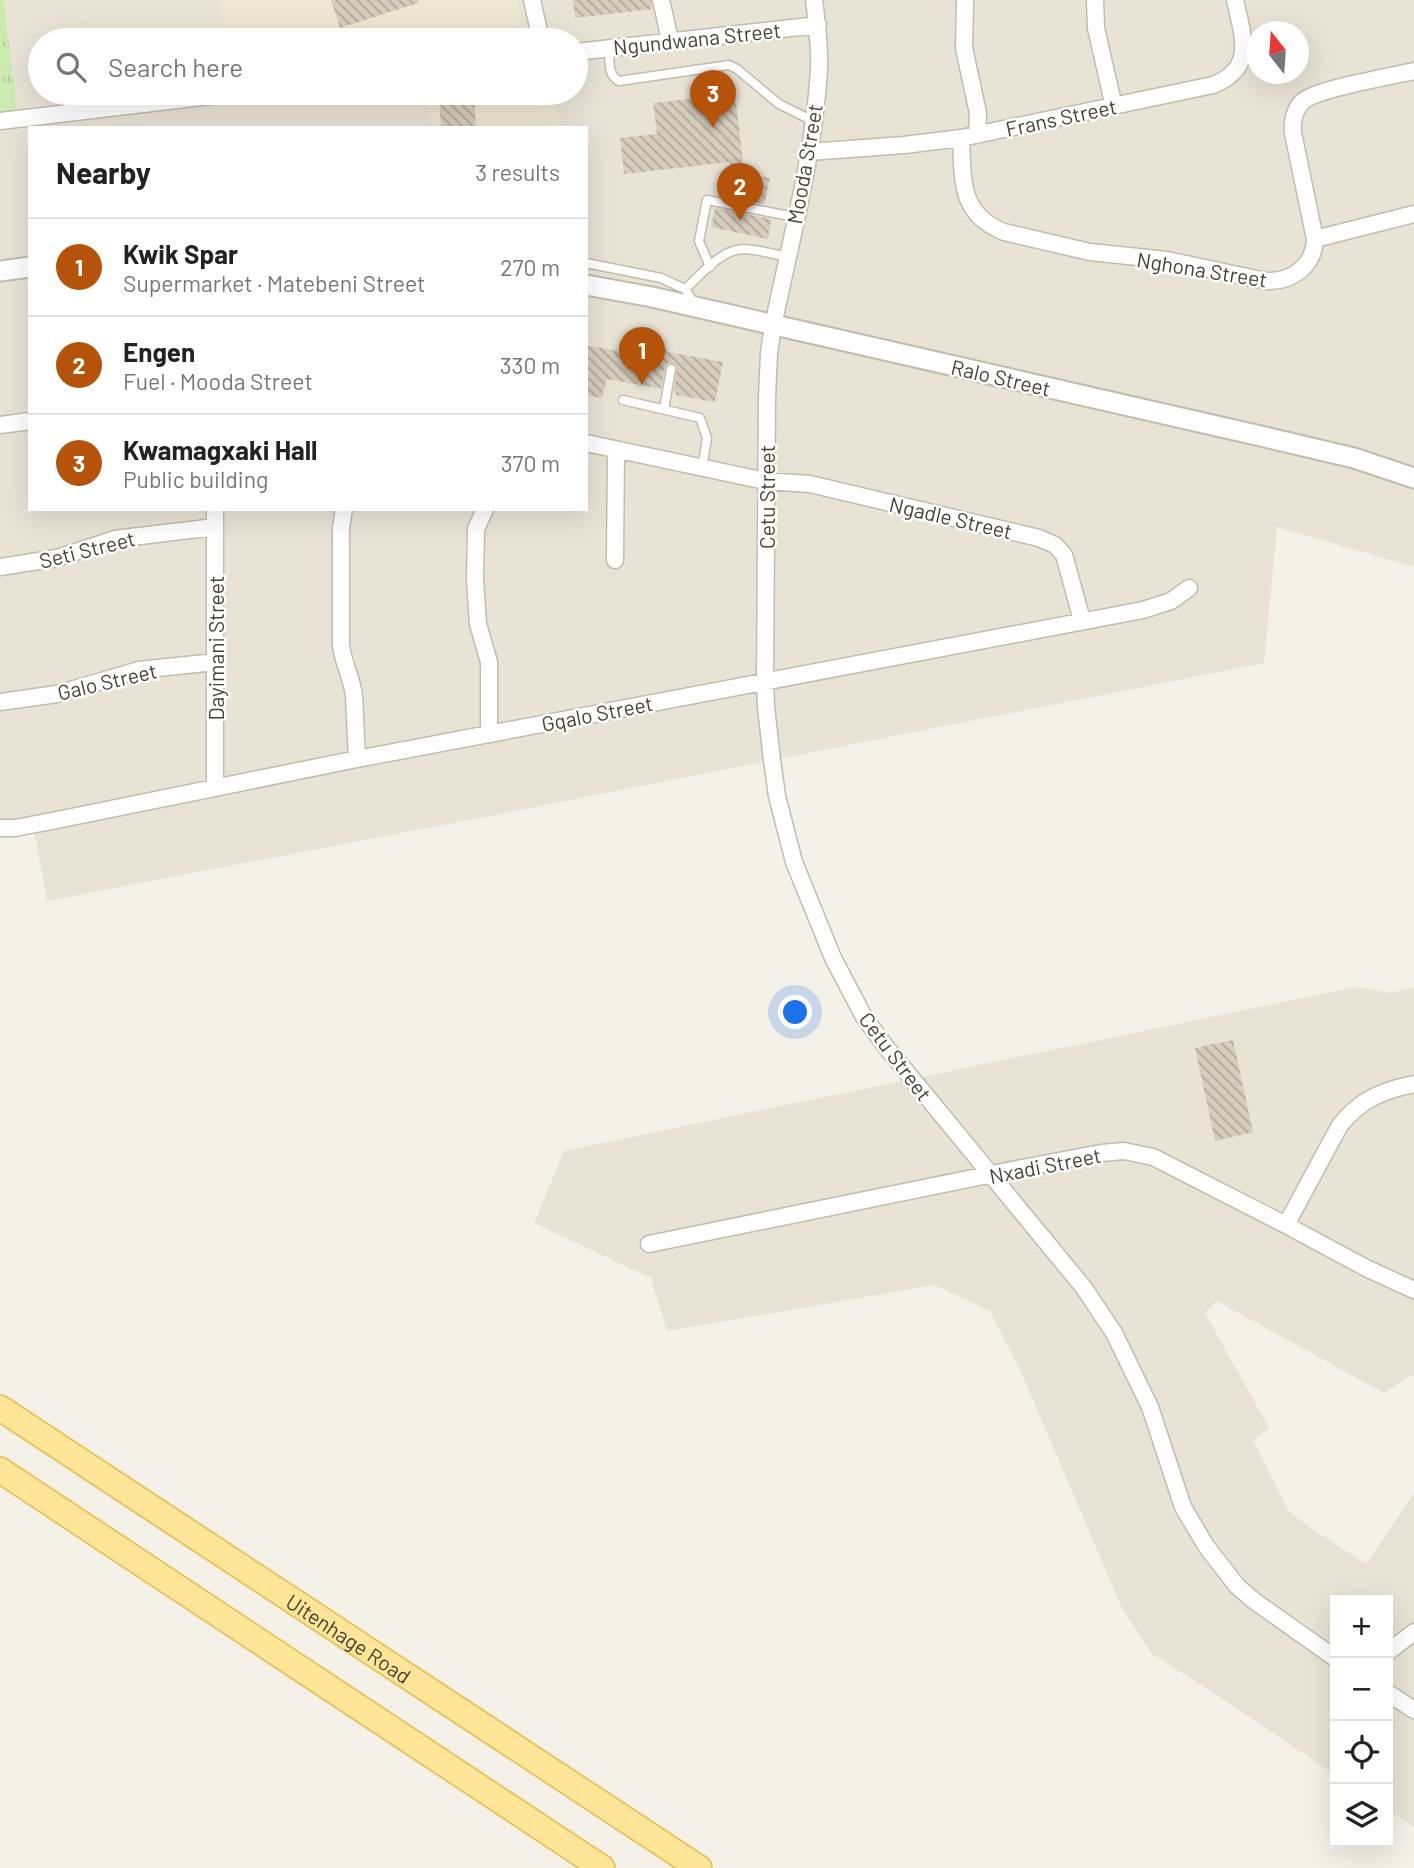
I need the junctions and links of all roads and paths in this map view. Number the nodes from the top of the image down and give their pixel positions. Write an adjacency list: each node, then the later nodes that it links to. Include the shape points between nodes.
1 (532, 0): 8 (street)
2 (661, 0): 9 (street)
3 (814, 0): 7 (street, Mooda Street)
4 (965, 0): 17 (street, Nghona Street, via 964,48 978,113)
5 (1095, 0): 14 (street, via 1096,28)
6 (1235, 0): 14 (street, Frans Street, via 1243,54 1231,76 1213,85)
7 (818, 25): 9 (street, Ngundwana Street); 16 (street, Mooda Street)
8 (538, 28)
9 (670, 40): 10 (street, Ngundwana Street)
10 (609, 48): 11 (street, Ngundwana Street); 16 (lane, via 611,74 619,81 729,65 779,104)
11 (588, 51)
12 (1414, 71): 21 (street, via 1326,90 1301,103 1293,133)
13 (134, 105): 15 (street)
14 (1114, 107): 17 (street, Frans Street)
15 (0, 121)
16 (813, 121): 18 (street, Mooda Street)
17 (969, 137): 18 (street, Frans Street); 21 (street, Nghona Street, via 962,163 969,202 986,223 1004,232 1090,252 1167,260 1275,282 1303,268)
18 (809, 152): 20 (street, Mooda Street)
19 (1414, 214): 21 (street)
20 (795, 217): 22 (street, Mooda Street); 25 (lane, via 707,200 699,241)
21 (1315, 239)
22 (787, 257): 25 (lane, via 734,250); 30 (street, Mooda Street)
23 (588, 263): 28 (lane, via 662,278)
24 (28, 267): 26 (street)
25 (710, 267): 28 (lane)
26 (0, 271)
27 (588, 285): 29 (street, Ralo Street)
28 (685, 289): 29 (lane)
29 (695, 307): 30 (street, Ralo Street)
30 (773, 326): 39 (street, Ralo Street, via 1291,443); 40 (street, Cetu Street)
31 (671, 369): 33 (lane)
32 (622, 400): 33 (lane)
33 (664, 409): 38 (lane, via 698,416 702,421 707,438)
34 (28, 421): 35 (street)
35 (0, 425)
36 (588, 443): 37 (street, Ngadle Street)
37 (616, 450): 38 (street, Ngadle Street); 45 (street)
38 (702, 468): 40 (street, Ngadle Street)
39 (1414, 478)
40 (765, 481): 48 (street, Ngadle Street, via 810,484 1049,541 1064,555); 50 (street, Cetu Street)
41 (215, 511): 44 (street, Dayimani Street)
42 (344, 511): 53 (street, via 341,645 353,686)
43 (484, 511): 52 (street, via 476,530 475,580 478,624 489,662)
44 (215, 527): 46 (street, Seti Street, via 115,539 57,558); 49 (street, Dayimani Street)
45 (615, 560)
46 (0, 567)
47 (1189, 588): 48 (street, Gqalo Street, via 1155,607)
48 (1083, 620): 50 (street, Gqalo Street)
49 (215, 662): 51 (street, Galo Street, via 139,670 57,694); 54 (street, Dayimani Street)
50 (765, 681): 52 (street, Gqalo Street); 57 (street, Cetu Street, via 772,760 785,829 833,958 864,1017)
51 (0, 702)
52 (489, 734): 53 (street, Gqalo Street)
53 (357, 759): 54 (street, Gqalo Street)
54 (215, 788): 55 (street, Gqalo Street)
55 (0, 828)
56 (1414, 1084): 58 (street, via 1378,1094 1349,1114)
57 (992, 1175): 58 (street, Nxadi Street, via 1101,1153 1136,1152); 59 (street, Nxadi Street); 65 (street, Cetu Street, via 1084,1288 1114,1334 1150,1407 1183,1507 1206,1546 1237,1586)
58 (1286, 1224): 60 (street, Nxadi Street)
59 (649, 1244)
60 (1414, 1290)
61 (0, 1408): 69 (main road, Uitenhage Road)
62 (0, 1470): 68 (main road)
63 (1414, 1632): 64 (street)
64 (1393, 1648)
65 (1330, 1655)
66 (1393, 1696): 67 (street)
67 (1414, 1710)
68 (602, 1868)
69 (699, 1868)

